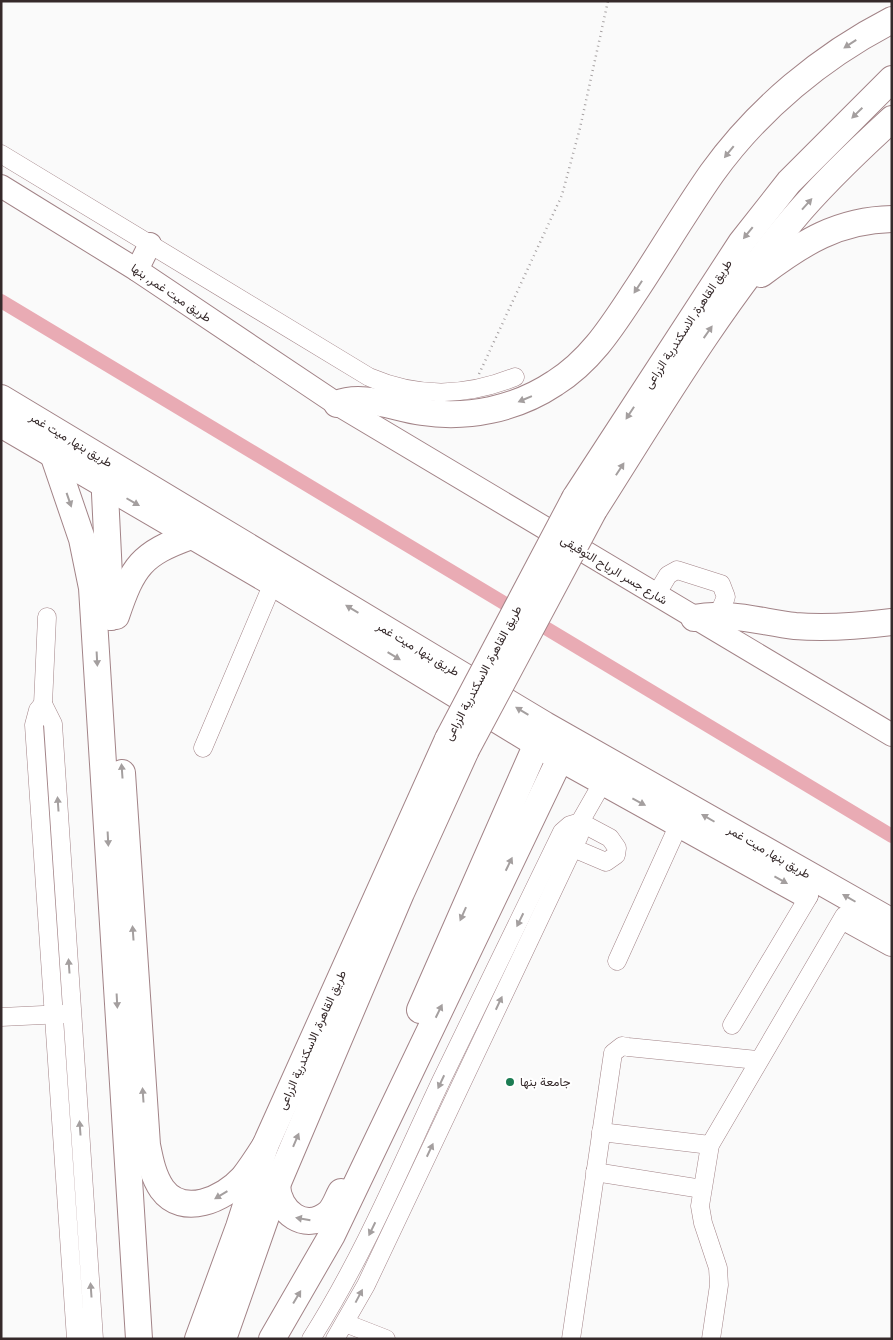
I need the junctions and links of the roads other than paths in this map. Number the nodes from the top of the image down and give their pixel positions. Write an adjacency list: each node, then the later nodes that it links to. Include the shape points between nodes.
1 (892, 20): 12 (highway, one-way to 12, via 827,60 754,123 713,173 603,339 555,384 521,400 471,413 420,412 360,399)
2 (892, 79): 17 (highway, طريق القاهرة, الاسكندرية الزراعى, one-way to 17, via 789,182 741,242)
3 (892, 119): 9 (highway, طريق القاهرة, الاسكندرية الزراعى, one-way to 3, via 794,218)
4 (1, 154): 7 (street)
5 (1, 186): 8 (main road, طريق ميت غمر, بنها)
6 (892, 219): 9 (highway, via 849,225 813,238 796,247)
7 (150, 244): 8 (main road); 10 (street, via 368,377 397,388 426,393 471,391)
8 (137, 270): 12 (main road, طريق ميت غمر, بنها)
9 (733, 296): 17 (highway, طريق القاهرة, الاسكندرية الزراعى, one-way to 9)
10 (515, 377)
11 (1, 398): 14 (highway, طريق بنها, ميت غمر)
12 (337, 404): 20 (main road, شارع جسر الرياح التوفيقى)
13 (1, 424): 14 (highway, طريق بنها, ميت غمر)
14 (57, 444): 15 (highway, طريق بنها, ميت غمر); 16 (highway, طريق بنها, ميت غمر); 56 (highway, one-way to 56, via 92,588)
15 (103, 459): 16 (highway); 27 (highway, طريق بنها, ميت غمر, one-way to 15)
16 (105, 486): 18 (highway, طريق بنها, ميت غمر, one-way to 18); 24 (highway)
17 (584, 504): 29 (highway, طريق القاهرة, الاسكندرية الزراعى, bridge)
18 (192, 536): 19 (highway, طريق بنها, ميت غمر); 24 (highway, via 165,545 141,563 125,588)
19 (273, 583): 26 (highway, طريق بنها, ميت غمر, one-way to 26); 30 (street)
20 (656, 595): 22 (main road, شارع جسر الرياح التوفيقى); 22 (street, via 670,572 681,570 723,587 726,597)
21 (47, 617): 25 (street)
22 (708, 621): 23 (highway, via 822,627); 28 (main road, شارع جسر الرياح التوفيقى)
23 (892, 622)
24 (112, 629): 49 (highway, one-way to 24, via 242,1178 226,1193 202,1203 190,1204 162,1190 150,1165)
25 (43, 704): 42 (street, one-way to 25, via 53,724); 43 (street, via 34,725)
26 (500, 721): 27 (highway, طريق بنها, ميت غمر); 33 (highway, via 517,751)
27 (541, 735): 31 (highway, طريق بنها, ميت غمر); 33 (highway)
28 (892, 735)
29 (457, 745): 49 (highway, طريق القاهرة, الاسكندرية الزراعى); 51 (highway, طريق القاهرة, الاسكندرية الزراعى, one-way to 29, via 402,893)
30 (203, 748)
31 (565, 749): 32 (highway, طريق بنها, ميت غمر); 59 (highway, one-way to 31, via 332,1235)
32 (608, 773): 34 (street); 35 (highway, طريق بنها, ميت غمر, one-way to 35); 39 (highway, طريق بنها, ميت غمر, one-way to 32)
33 (520, 786): 51 (highway, one-way to 51, via 335,1205 312,1220 294,1217 281,1203)
34 (580, 822): 36 (street, via 579,836); 36 (street, via 615,842 616,855 606,862); 60 (street, one-way to 60, via 562,832 366,1244)
35 (679, 824): 37 (highway, طريق بنها, ميت غمر, one-way to 37); 41 (street)
36 (573, 848): 53 (street, one-way to 36)
37 (809, 896): 38 (highway, طريق بنها, ميت غمر); 45 (street)
38 (844, 916): 40 (highway, طريق بنها, ميت غمر); 46 (street)
39 (892, 922)
40 (892, 943)
41 (617, 961)
42 (72, 1013): 43 (street); 55 (street, one-way to 42)
43 (54, 1014): 44 (street); 54 (street)
44 (1, 1017)
45 (732, 1025)
46 (757, 1060): 47 (street, via 622,1046 613,1053); 48 (street)
47 (601, 1132): 48 (street); 50 (street)
48 (710, 1145): 52 (street)
49 (265, 1146): 57 (highway, طريق القاهرة, الاسكندرية الزراعى)
50 (595, 1172): 52 (street); 63 (street)
51 (277, 1185): 58 (highway, طريق القاهرة, الاسكندرية الزراعى)
52 (702, 1189): 64 (street, via 703,1223 720,1285)
53 (345, 1323): 61 (street); 62 (street)
54 (76, 1339)
55 (94, 1339)
56 (138, 1339)
57 (198, 1339)
58 (223, 1339)
59 (272, 1339)
60 (311, 1339)
61 (335, 1339)
62 (386, 1339)
63 (570, 1339)
64 (711, 1339)

